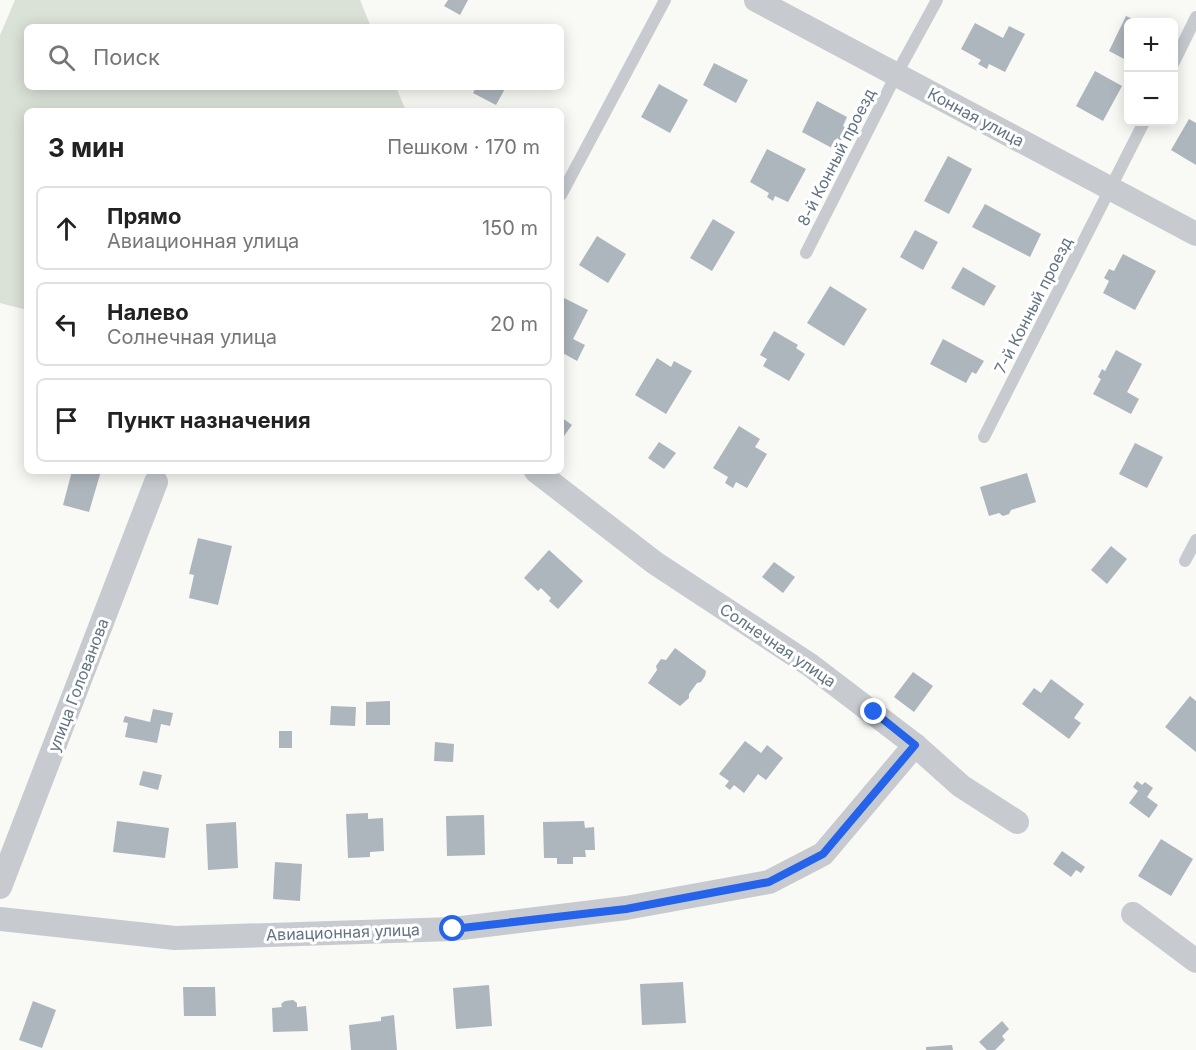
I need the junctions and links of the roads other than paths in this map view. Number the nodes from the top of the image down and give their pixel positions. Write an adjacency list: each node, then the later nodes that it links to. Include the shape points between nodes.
1 (665, 0): 9 (lane)
2 (756, 0): 6 (street, Конная улица)
3 (937, 0): 6 (lane, 8-й Конный проезд)
4 (1196, 16): 5 (lane)
5 (1178, 52)
6 (897, 75): 8 (street, Конная улица); 11 (lane, 8-й Конный проезд)
7 (1142, 126): 8 (lane, 7-й Конный проезд)
8 (1111, 188): 10 (street, Конная улица); 12 (lane, 7-й Конный проезд)
9 (564, 189)
10 (1196, 234)
11 (806, 253)
12 (984, 437)
13 (540, 474): 17 (street, Солнечная улица, via 655,563 810,665)
14 (156, 482): 19 (street, улица Голованова)
15 (1196, 540): 16 (lane)
16 (1185, 561)
17 (915, 745): 18 (street, Солнечная улица, via 961,786); 21 (street, Авиационная улица, via 823,854 769,882 626,909 453,929 175,938)
18 (1017, 822)
19 (0, 887)
20 (1133, 914): 22 (street)
21 (0, 919)
22 (1196, 961)

